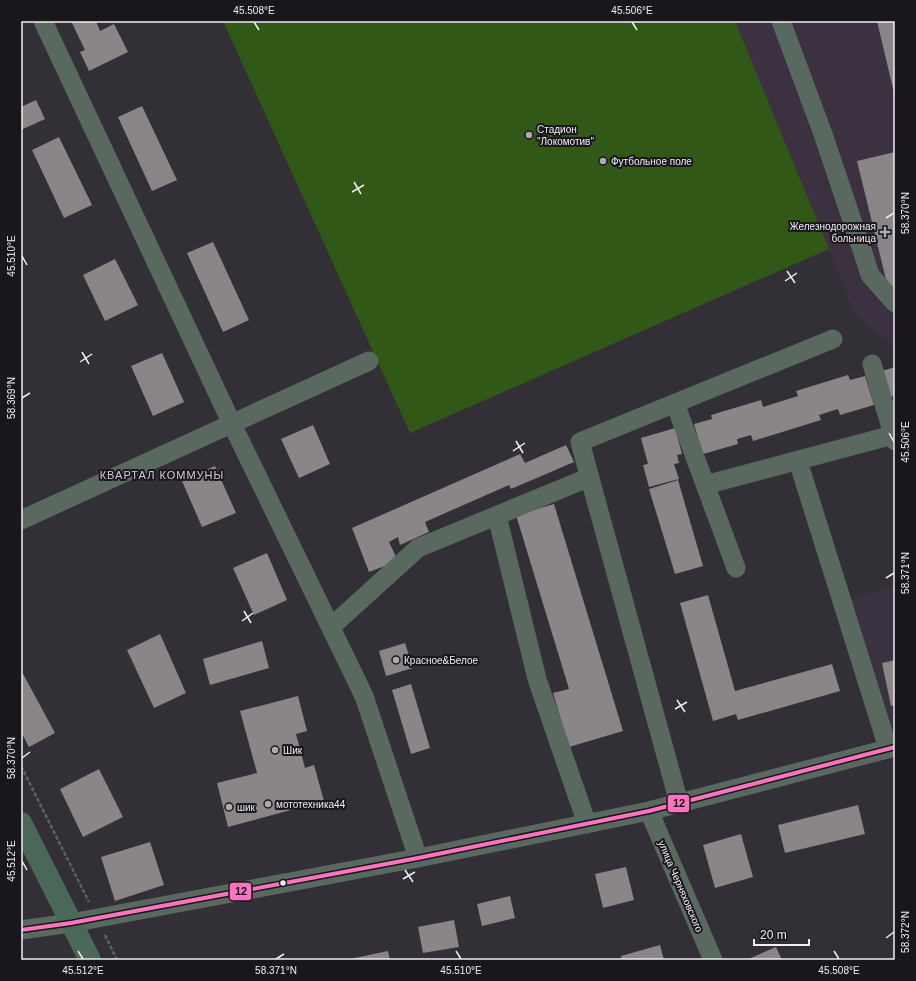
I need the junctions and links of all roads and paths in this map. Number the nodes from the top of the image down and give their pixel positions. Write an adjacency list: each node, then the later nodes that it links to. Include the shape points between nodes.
1 (43, 21): 8 (street)
2 (781, 21): 3 (street, via 823,134 870,275)
3 (895, 303)
4 (833, 339): 7 (street)
5 (369, 362): 8 (street)
6 (872, 364): 9 (street)
7 (675, 403): 11 (street, via 580,442); 12 (street)
8 (232, 424): 14 (street); 16 (street)
9 (894, 438): 10 (street)
10 (798, 461): 12 (street); 17 (street)
11 (590, 476): 13 (street); 19 (street)
12 (705, 485): 15 (street)
13 (497, 516): 16 (street, via 418,548); 22 (street, via 537,679)
14 (21, 520)
15 (736, 568)
16 (331, 627): 23 (street, via 364,696)
17 (892, 747): 19 (street)
18 (21, 766): 24 (path)
19 (679, 804): 20 (street)
20 (649, 811): 22 (street); 29 (street, улица Черняховского)
21 (21, 823): 25 (main road)
22 (587, 824): 23 (street)
23 (418, 858): 24 (street)
24 (97, 918): 25 (street); 28 (path)
25 (71, 923): 26 (street); 27 (main road)
26 (21, 930)
27 (90, 960)
28 (117, 960)
29 (713, 960)

